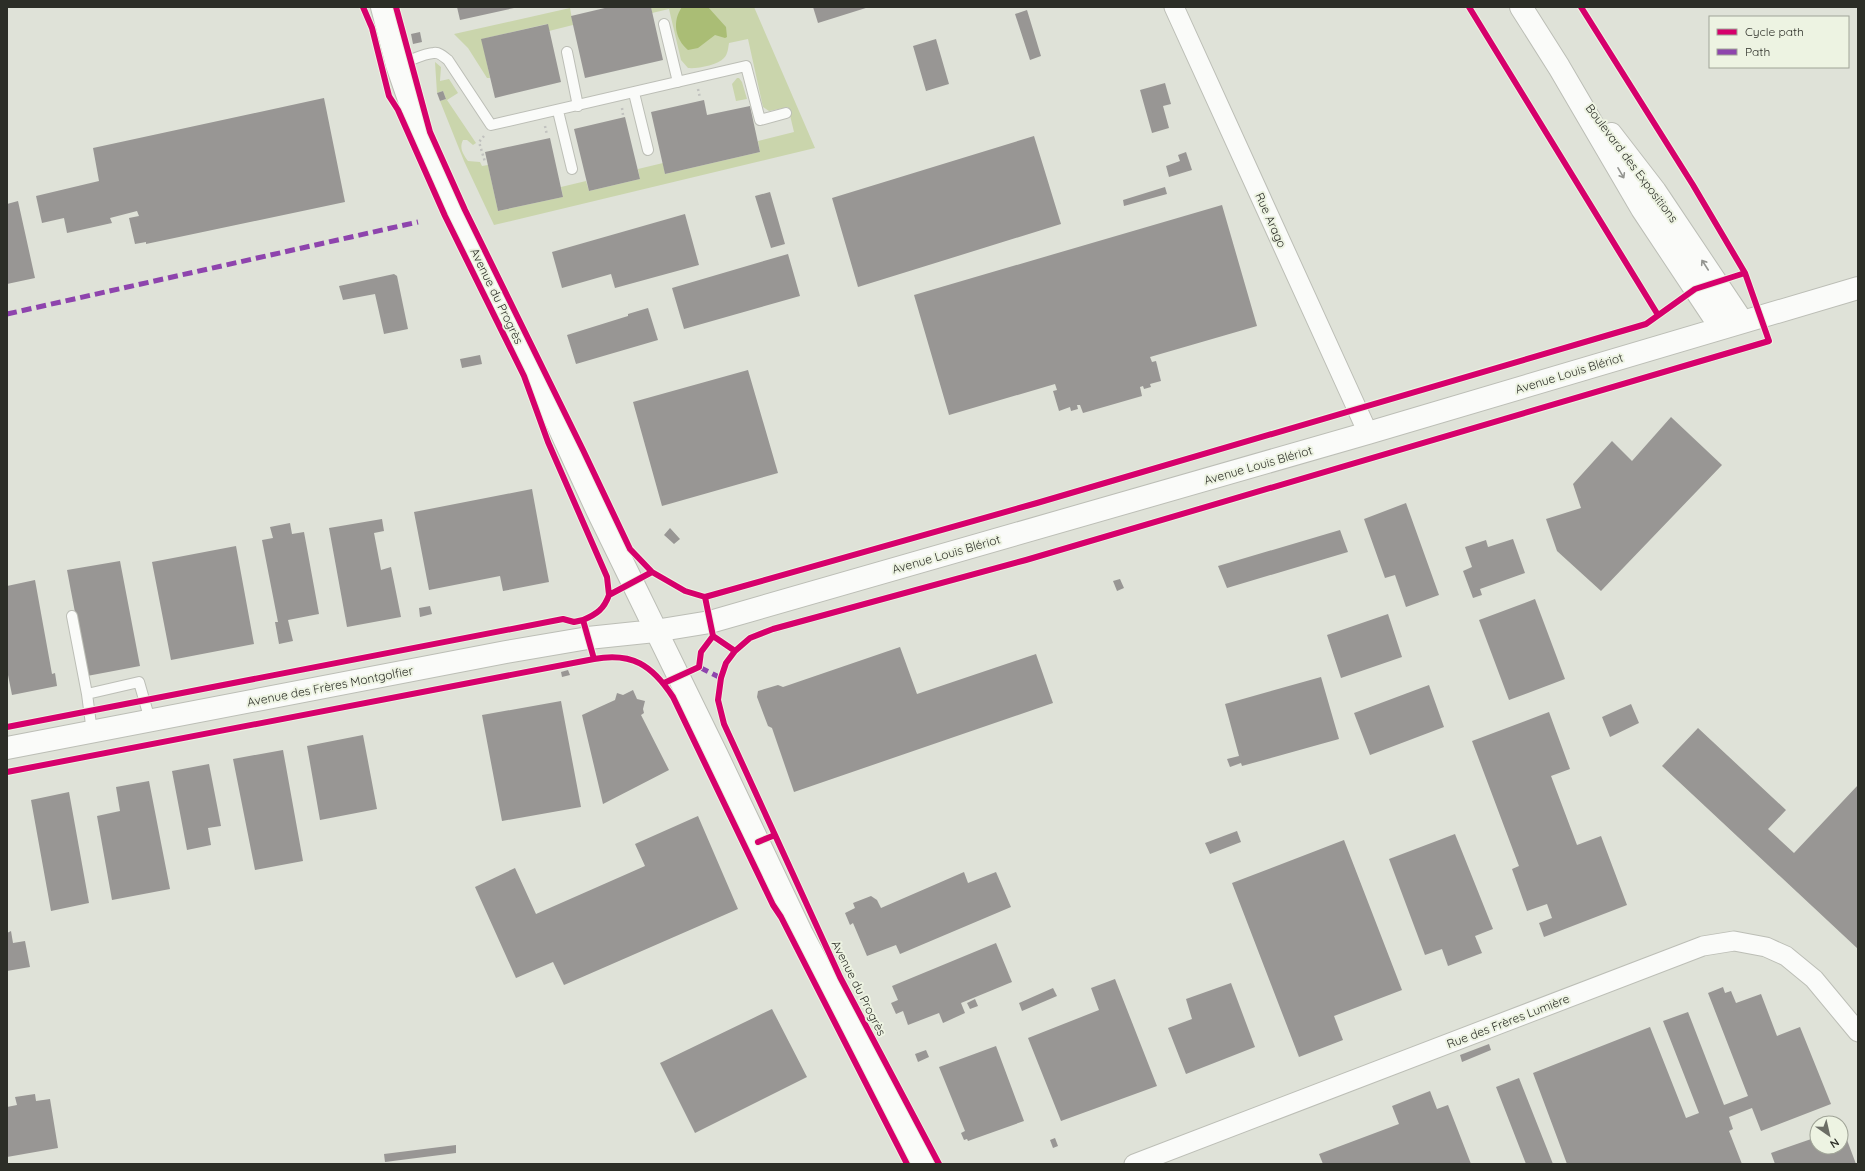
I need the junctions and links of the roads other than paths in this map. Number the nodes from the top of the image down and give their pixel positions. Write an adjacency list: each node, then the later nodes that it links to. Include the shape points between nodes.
1 (382, 7): 6 (street, Avenue du Progrès)
2 (1174, 7): 18 (street, Rue Arago)
3 (1522, 7): 7 (street, Boulevard des Expositions)
4 (664, 24): 8 (lane)
5 (567, 52): 10 (lane)
6 (398, 65): 11 (lane, via 435,52 442,55 491,124); 20 (street, Avenue du Progrès, via 418,126 449,199)
7 (1559, 67): 16 (street, Boulevard des Expositions, one-way to 7, via 1655,191); 17 (street, Boulevard des Expositions, one-way to 17, via 1642,209)
8 (678, 82): 9 (lane); 12 (lane, via 746,66 760,120)
9 (634, 93): 10 (lane); 13 (lane)
10 (578, 106): 11 (lane)
11 (558, 110): 14 (lane)
12 (786, 113)
13 (648, 150)
14 (572, 169)
15 (1858, 288): 16 (street, Avenue Louis Blériot)
16 (1742, 321): 17 (street, Avenue Louis Blériot)
17 (1721, 328): 18 (street, Avenue Louis Blériot)
18 (1368, 433): 20 (street, Avenue Louis Blériot, via 710,622)
19 (72, 616): 21 (lane)
20 (655, 631): 22 (street, Avenue des Frères Montgolfier, via 588,638 514,651); 26 (street, Avenue du Progrès, via 801,932)
21 (87, 694): 22 (lane, via 139,682); 23 (lane)
22 (150, 720): 23 (street, Avenue des Frères Montgolfier)
23 (92, 732): 24 (street, Avenue des Frères Montgolfier)
24 (7, 748)
25 (1858, 1032): 27 (street, Rue des Frères Lumière, via 1814,979 1786,956 1766,947 1734,941 1703,946)
26 (923, 1164)
27 (1134, 1164)

